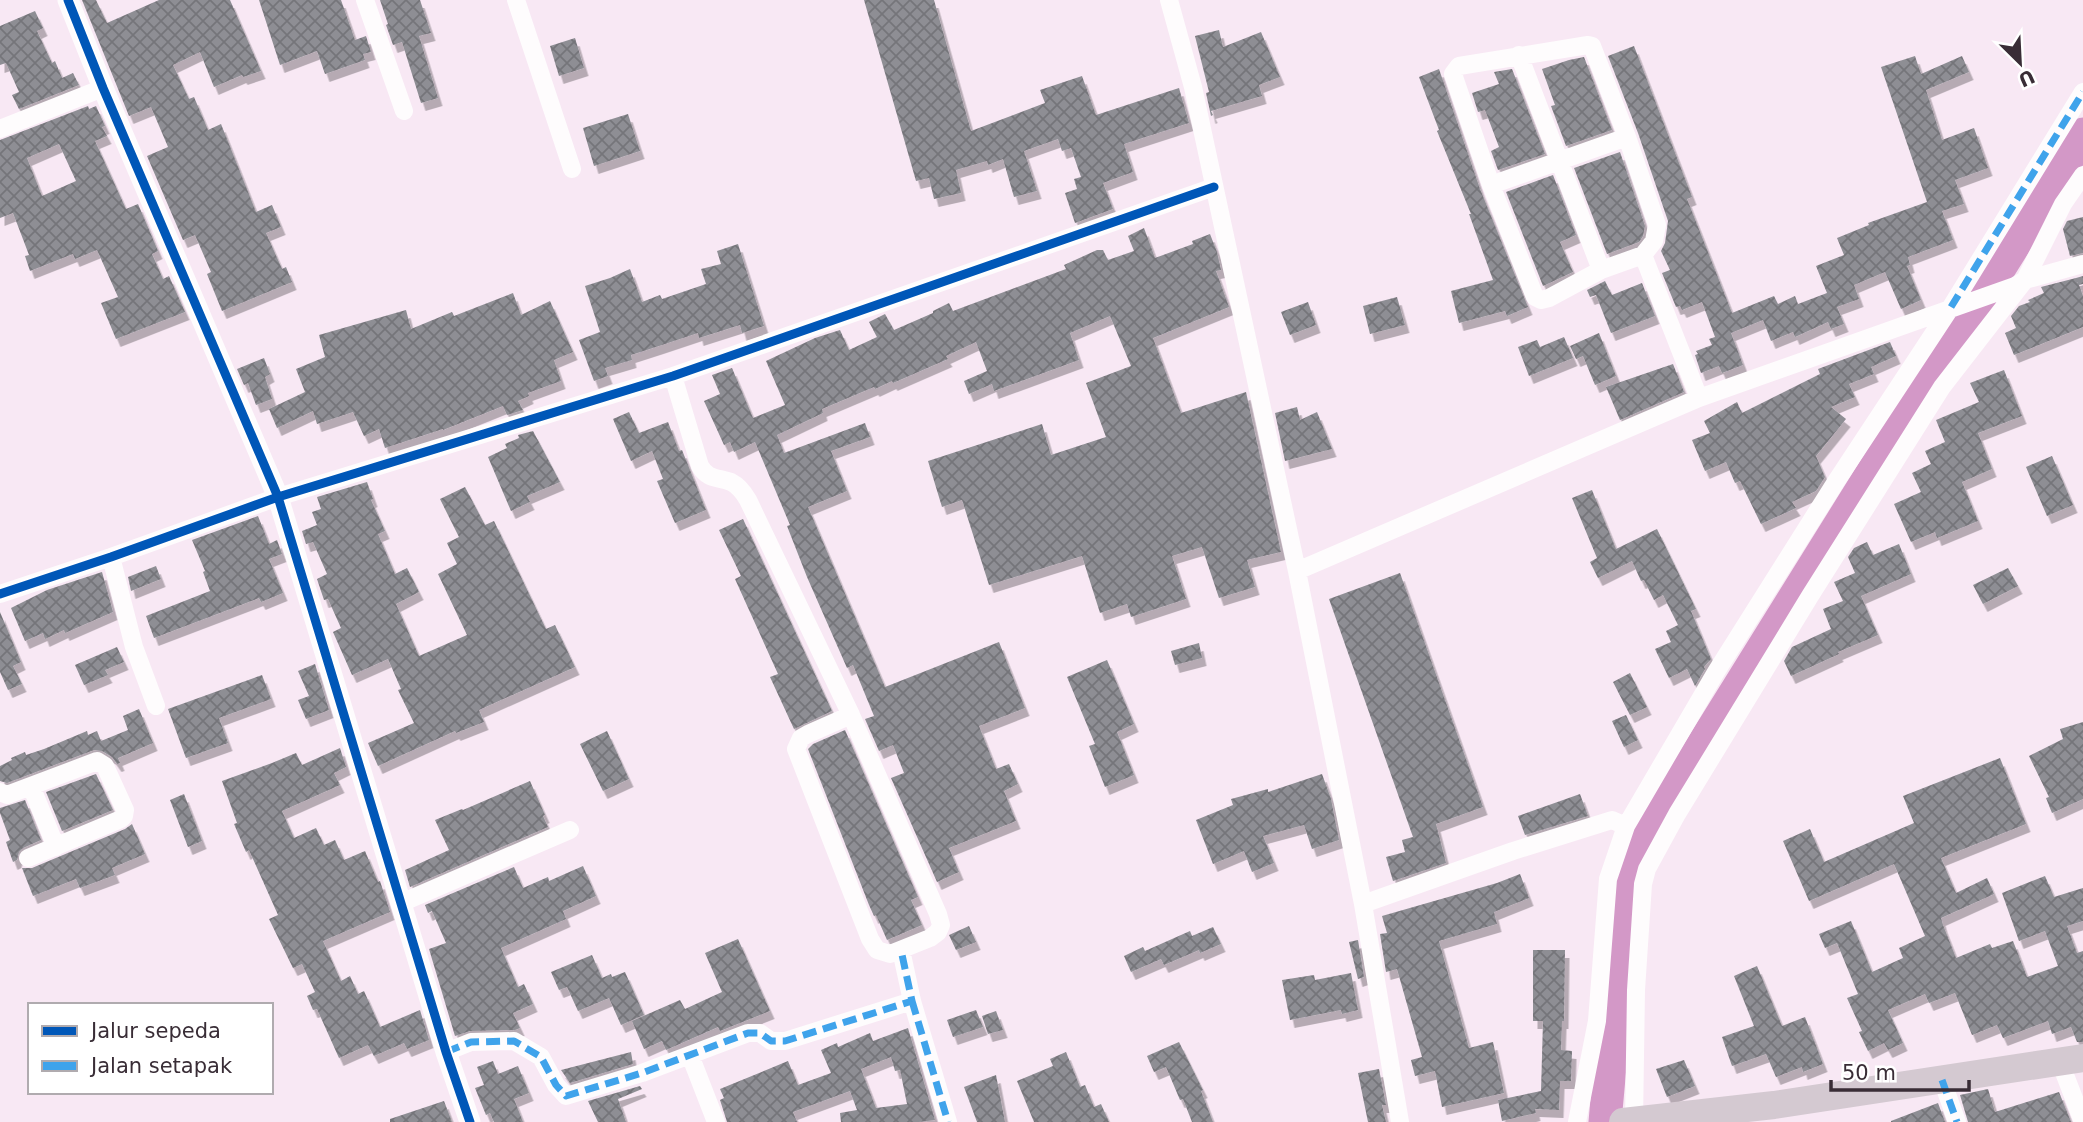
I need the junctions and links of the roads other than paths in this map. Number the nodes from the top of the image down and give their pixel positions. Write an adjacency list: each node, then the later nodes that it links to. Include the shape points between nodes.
1 (68, 0): 6 (street)
2 (365, 0): 8 (street)
3 (516, 0): 12 (street)
4 (1169, 0): 15 (street, via 1194,87)
5 (1519, 55): 10 (street, via 1592,46); 11 (street); 14 (street, via 1459,66 1453,74)
6 (103, 88): 9 (street); 23 (street)
7 (2083, 92): 20 (street)
8 (404, 111)
9 (0, 129)
10 (1627, 137): 11 (street); 16 (street, via 1657,225 1654,241)
11 (1559, 161): 14 (street); 18 (street)
12 (572, 169)
13 (2083, 175): 19 (street)
14 (1491, 185): 18 (street, via 1535,296 1549,298)
15 (1214, 187): 21 (street); 25 (street)
16 (1643, 255): 18 (street); 22 (street)
17 (2083, 264): 19 (street)
18 (1601, 270)
19 (2020, 283): 20 (street); 43 (street, via 1942,387 1647,869)
20 (1955, 305): 22 (street); 31 (street, via 1837,480)
21 (673, 376): 23 (street); 28 (street, via 700,466 705,474 732,482 748,500)
22 (1699, 398): 25 (street)
23 (278, 496): 24 (street); 35 (street)
24 (111, 557): 26 (street); 27 (street, via 134,647)
25 (1297, 572): 36 (street)
26 (0, 594)
27 (156, 706)
28 (851, 715): 37 (street, via 941,925 930,939); 37 (street, via 801,738 796,749 870,939 883,953)
29 (31, 786): 30 (street, via 7,795); 33 (street); 33 (street, via 92,761 101,762 125,810 121,819)
30 (0, 792)
31 (1626, 826): 36 (street, via 1612,820); 48 (street, via 1608,879 1597,1021)
32 (570, 830): 35 (street)
33 (56, 847): 34 (street)
34 (28, 858)
35 (401, 903): 39 (street)
36 (1363, 904): 47 (street)
37 (901, 950): 38 (street)
38 (912, 1000): 40 (street, via 785,1041 748,1033); 46 (street)
39 (446, 1052): 40 (street, via 471,1042 513,1041 541,1057 566,1096); 44 (street)
40 (690, 1055): 45 (street)
41 (2072, 1060): 42 (highway); 50 (street)
42 (1942, 1080): 43 (highway); 49 (street)
43 (1629, 1121)
44 (470, 1122)
45 (716, 1122)
46 (948, 1122)
47 (1400, 1122)
48 (1577, 1122)
49 (1957, 1122)
50 (2083, 1122)

